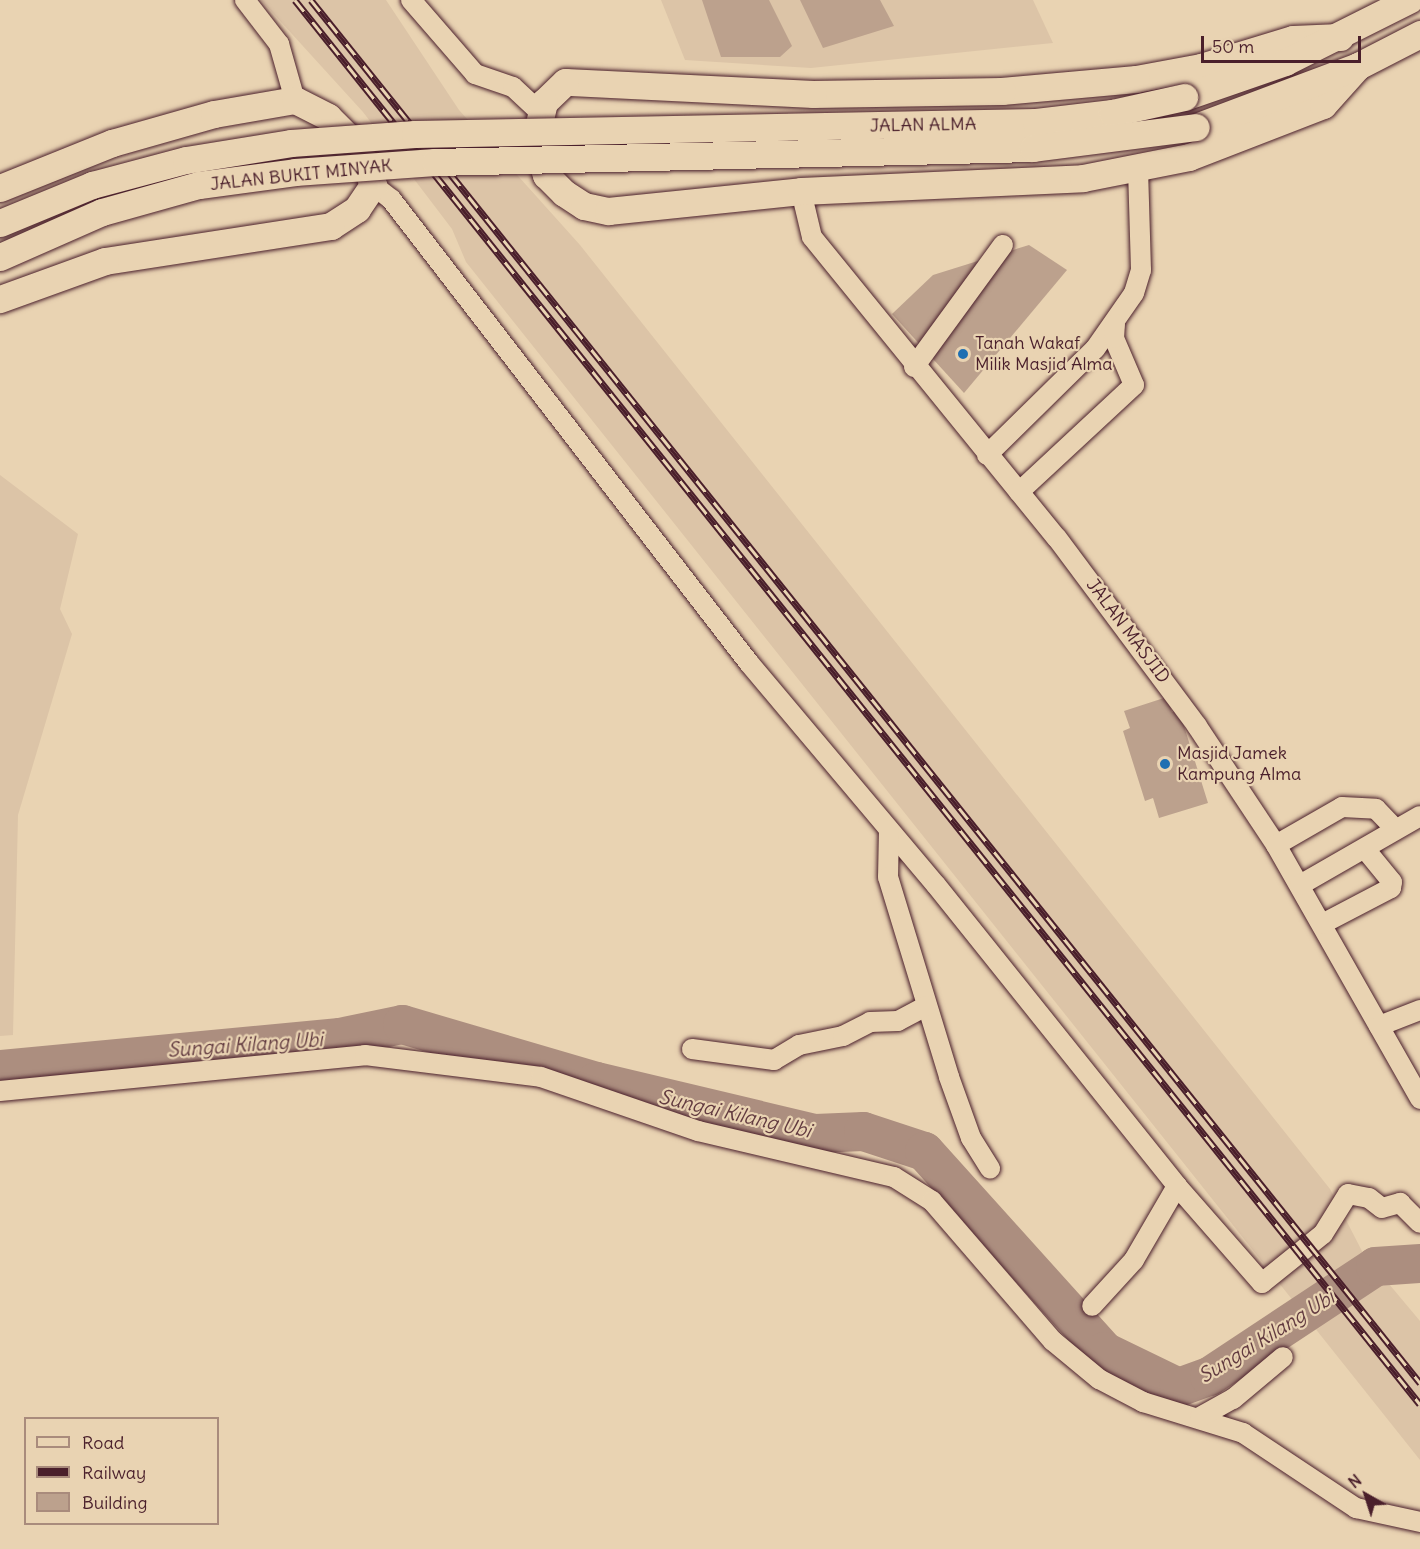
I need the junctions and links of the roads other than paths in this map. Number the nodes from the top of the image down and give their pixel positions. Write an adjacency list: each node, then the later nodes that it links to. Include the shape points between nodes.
1 (245, 0): 7 (street, via 279,44)
2 (411, 0): 8 (street, via 476,74 531,98)
3 (1409, 0): 5 (main road, JALAN ALMA)
4 (1420, 34): 6 (main road, JALAN ALMA)
5 (1340, 37): 8 (main road, via 1293,39 1201,67 1136,79 1002,91 813,94 564,82); 9 (main road, JALAN ALMA, bridge, via 1184,97 1112,113 1036,122)
6 (1358, 66): 10 (main road, JALAN ALMA, bridge, via 1196,127 1033,148); 11 (main road, via 1323,105 1189,157)
7 (295, 100): 12 (main road, via 328,117 359,148); 13 (main road, via 214,114 112,143)
8 (540, 112): 14 (main road, via 535,141 546,175 584,206 608,211)
9 (415, 134): 15 (main road, JALAN BUKIT MINYAK, bridge, via 291,142 186,160 92,185)
10 (435, 162): 17 (main road, JALAN BUKIT MINYAK, bridge, via 199,185 102,212)
11 (1137, 171): 14 (main road, via 941,188); 19 (street, via 1142,270)
12 (373, 185): 18 (main road, via 357,209 331,226 105,261); 24 (street, via 392,199 749,663)
13 (0, 188)
14 (801, 192): 20 (street, JALAN MASJID, via 812,237)
15 (0, 223)
16 (1003, 245): 20 (street)
17 (0, 257)
18 (0, 299)
19 (1115, 324): 21 (street); 22 (street, via 1114,338 1134,385)
20 (914, 367): 21 (street, JALAN MASJID)
21 (987, 455): 22 (street, JALAN MASJID)
22 (1018, 492): 26 (street, JALAN MASJID, via 1155,664)
23 (1420, 816): 25 (street)
24 (889, 830): 30 (street, via 888,877); 37 (street)
25 (1395, 830): 26 (street, via 1376,809 1342,807); 27 (street)
26 (1276, 845): 28 (street, JALAN MASJID)
27 (1365, 849): 28 (street); 29 (street, via 1392,882 1391,888)
28 (1300, 885): 29 (street, JALAN MASJID)
29 (1322, 924): 32 (street, JALAN MASJID)
30 (926, 1006): 33 (street, via 898,1021 870,1022 843,1036 799,1045 774,1060); 36 (street, via 971,1138)
31 (1420, 1010): 32 (street)
32 (1379, 1026): 35 (street, JALAN MASJID)
33 (692, 1049)
34 (0, 1091): 41 (street, via 365,1056 541,1077 698,1131 915,1187 1053,1341 1098,1379 1143,1402)
35 (1420, 1099)
36 (990, 1168)
37 (1177, 1186): 38 (street, via 1262,1283 1323,1234 1348,1194 1369,1198 1382,1208 1400,1203); 39 (street, via 1134,1260)
38 (1420, 1223)
39 (1092, 1306)
40 (1283, 1357): 41 (street, via 1233,1399)
41 (1200, 1417): 42 (street, via 1243,1433 1356,1508)
42 (1420, 1522)

